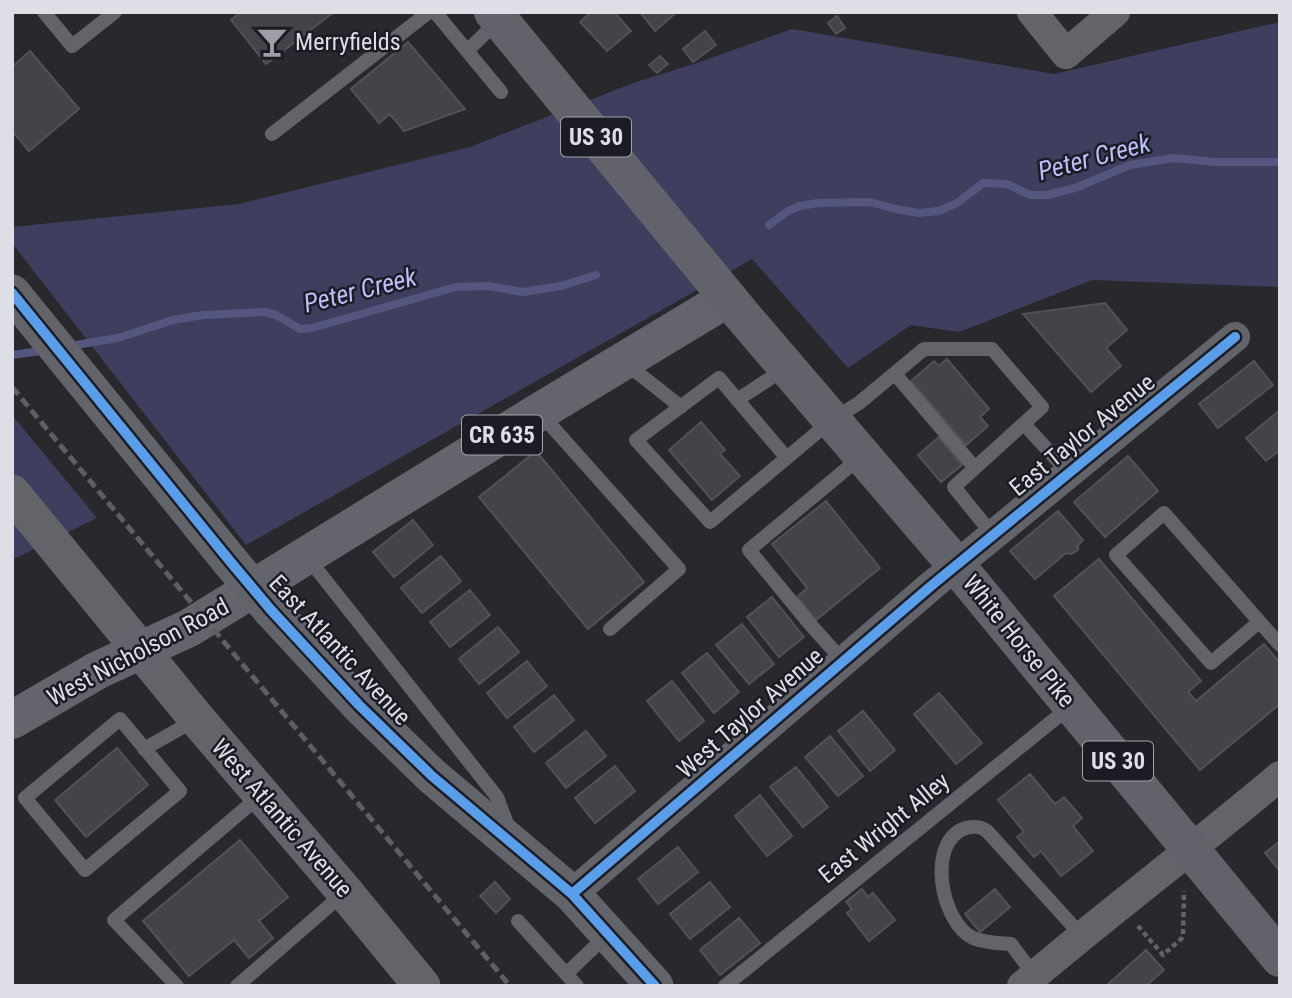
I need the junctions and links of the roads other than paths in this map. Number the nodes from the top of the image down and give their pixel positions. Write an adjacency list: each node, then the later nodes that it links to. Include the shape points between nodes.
1 (44, 12): 2 (lane, via 72,46)
2 (115, 12)
3 (429, 12): 10 (lane)
4 (435, 12): 8 (lane)
5 (1032, 12): 6 (street, via 1066,54)
6 (1115, 12)
7 (500, 15): 8 (lane); 11 (highway, White Horse Pike / US 30)
8 (467, 51): 9 (lane)
9 (501, 92)
10 (272, 134)
11 (729, 298): 14 (main road, West Nicholson Road / CR 635); 15 (highway, White Horse Pike / US 30)
12 (20, 302): 41 (street, East Atlantic Avenue, bridge, via 271,610 432,776)
13 (1235, 337): 25 (street, East Taylor Avenue)
14 (623, 362): 18 (lane); 19 (main road, West Nicholson Road / CR 635)
15 (788, 367): 17 (lane); 20 (highway, White Horse Pike / US 30)
16 (895, 373): 20 (lane); 21 (lane, via 925,349 992,349 1042,407); 24 (lane)
17 (737, 400): 18 (lane, via 719,378); 23 (lane)
18 (681, 407): 23 (lane, via 636,440 710,522)
19 (539, 412): 28 (main road, West Nicholson Road / CR 635); 31 (lane, via 679,569)
20 (832, 420): 22 (highway, White Horse Pike / US 30); 23 (lane)
21 (1024, 424): 24 (lane); 25 (lane)
22 (863, 455): 29 (highway, White Horse Pike / US 30); 34 (lane, via 749,550)
23 (786, 457)
24 (975, 468): 27 (lane, via 954,487)
25 (1069, 473): 27 (street, East Taylor Avenue)
26 (12, 493): 33 (street, West Atlantic Avenue)
27 (993, 535): 29 (street, East Taylor Avenue)
28 (306, 556): 33 (main road, West Nicholson Road / CR 635, via 189,628); 41 (lane, via 497,797)
29 (956, 565): 34 (street, West Taylor Avenue); 35 (highway, White Horse Pike / US 30)
30 (1259, 622): 30 (lane, via 1164,513 1116,555 1211,663); 32 (lane)
31 (610, 629)
32 (1280, 645)
33 (141, 650): 36 (street, West Atlantic Avenue); 37 (main road, West Nicholson Road / CR 635)
34 (843, 661): 44 (street, West Taylor Avenue)
35 (1072, 705): 42 (highway, White Horse Pike / US 30); 56 (lane, East Wright Alley)
36 (197, 719): 38 (lane); 40 (street, West Atlantic Avenue)
37 (12, 720)
38 (145, 749): 38 (lane, via 180,791 85,870 25,798 120,719)
39 (1280, 776): 42 (street)
40 (262, 794): 43 (street, West Atlantic Avenue); 51 (lane, via 114,919)
41 (515, 846): 44 (street, East Atlantic Avenue)
42 (1191, 849): 47 (street); 48 (highway, White Horse Pike / US 30)
43 (345, 891): 52 (lane); 53 (street, West Atlantic Avenue)
44 (572, 894): 46 (street, East Atlantic Avenue)
45 (518, 921): 49 (lane)
46 (608, 934): 49 (lane); 55 (street, East Atlantic Avenue)
47 (1080, 935): 50 (street); 50 (lane, via 987,831 967,828 948,841 943,863 950,913 972,937 1011,944)
48 (1280, 958)
49 (566, 974): 54 (lane)
50 (1028, 980)
51 (177, 986)
52 (237, 986)
53 (422, 986)
54 (577, 986)
55 (655, 986)
56 (725, 986)

